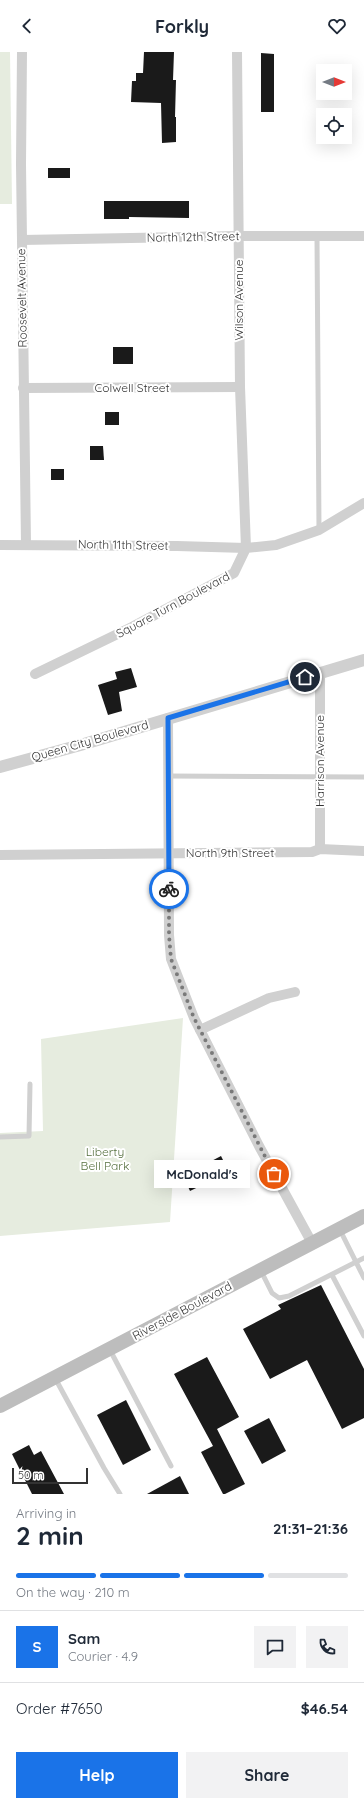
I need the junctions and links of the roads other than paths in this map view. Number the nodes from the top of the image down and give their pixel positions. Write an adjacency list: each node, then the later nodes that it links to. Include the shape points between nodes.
1 (22, 52): 6 (street, Roosevelt Avenue)
2 (237, 52): 3 (street, Wilson Avenue)
3 (239, 236): 5 (street, North 12th Street); 6 (street, North 12th Street); 7 (street, Wilson Avenue)
4 (364, 236): 5 (street, North 12th Street)
5 (317, 237): 10 (lane)
6 (22, 240): 8 (street, Roosevelt Avenue)
7 (240, 387): 8 (street, Colwell Street); 13 (street, Wilson Avenue)
8 (23, 388): 11 (street, Roosevelt Avenue)
9 (364, 503): 10 (street)
10 (319, 530): 13 (street, via 276,545)
11 (26, 544): 12 (street, North 11th Street); 13 (street, North 11th Street)
12 (0, 545)
13 (246, 548): 16 (street, Square Turn Boulevard, via 234,573)
14 (364, 660): 15 (street, Queen City Boulevard)
15 (320, 672): 17 (street, Queen City Boulevard); 21 (street, Harrison Avenue)
16 (35, 674)
17 (168, 718): 18 (street, Queen City Boulevard); 19 (street)
18 (0, 767)
19 (168, 776): 21 (lane); 24 (street)
20 (364, 777): 21 (lane)
21 (320, 778): 22 (street, Harrison Avenue)
22 (320, 849): 23 (street, North 9th Street); 24 (street, North 9th Street, via 312,852)
23 (364, 851)
24 (169, 854): 25 (street, North 9th Street); 27 (street, via 171,959)
25 (0, 855)
26 (295, 992): 27 (street, via 269,998)
27 (200, 1030): 32 (street)
28 (30, 1084): 29 (lane, via 29,1136)
29 (0, 1137)
30 (364, 1216): 31 (main road, Riverside Boulevard)
31 (339, 1229): 32 (main road, Riverside Boulevard); 34 (lane)
32 (312, 1243): 35 (main road, Riverside Boulevard)
33 (364, 1258): 34 (lane)
34 (356, 1262): 36 (lane); 37 (lane)
35 (260, 1270): 36 (lane, via 272,1293 279,1298 289,1296); 39 (main road, Riverside Boulevard)
36 (332, 1275): 38 (lane)
37 (364, 1278)
38 (364, 1336)
39 (109, 1349): 40 (main road, Riverside Boulevard); 42 (lane)
40 (55, 1377): 41 (main road, Riverside Boulevard); 43 (lane)
41 (0, 1406)
42 (171, 1466)
43 (120, 1494)

